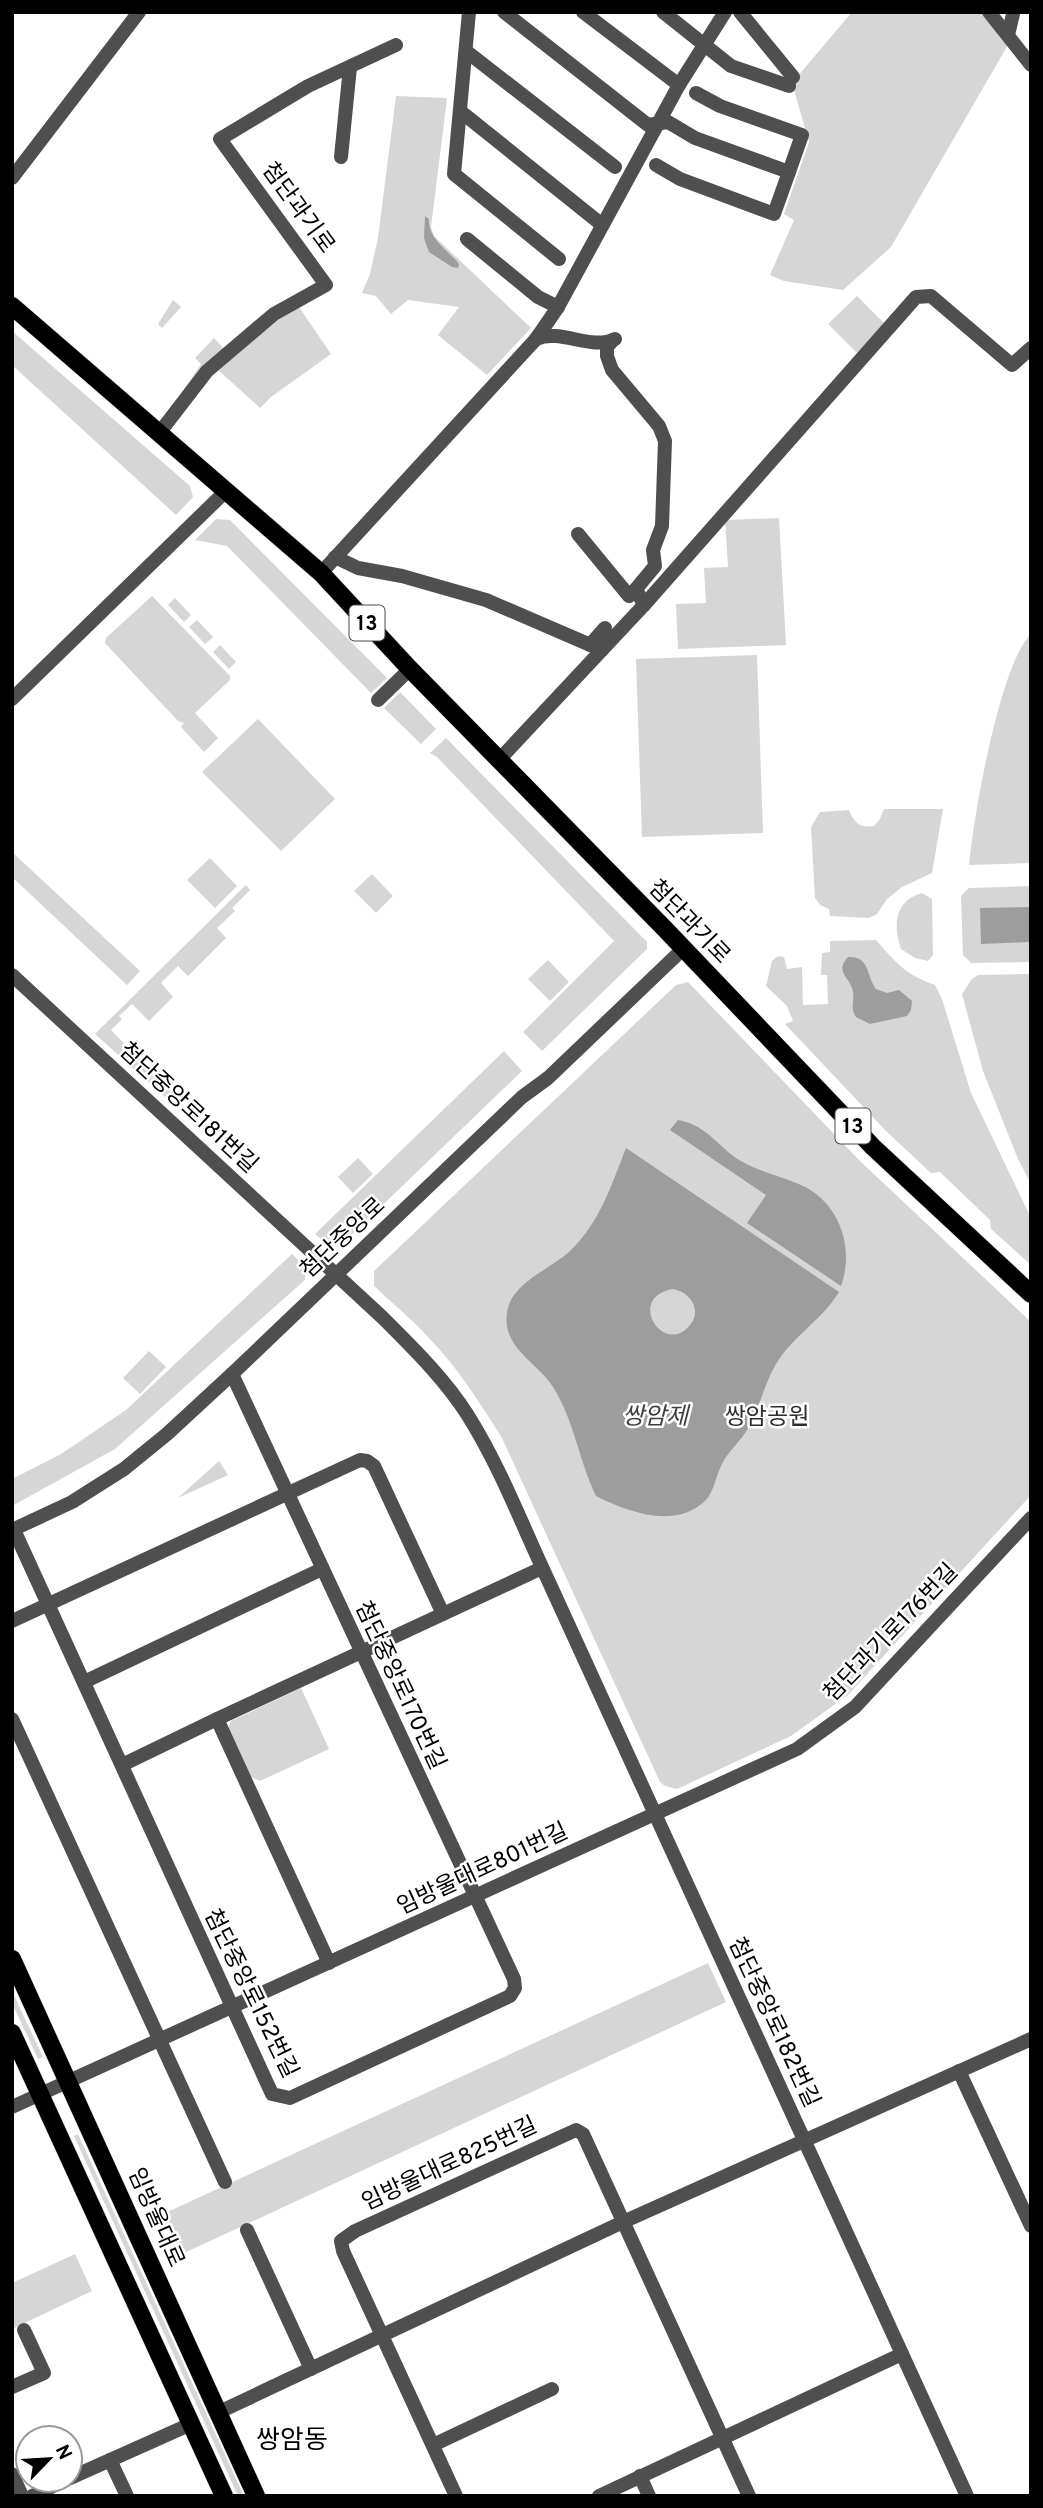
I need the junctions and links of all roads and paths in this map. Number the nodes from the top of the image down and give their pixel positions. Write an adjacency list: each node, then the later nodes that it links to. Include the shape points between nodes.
1 (139, 12): 24 (street)
2 (469, 12): 13 (street)
3 (504, 12): 19 (street, via 641,121)
4 (583, 12): 16 (street)
5 (663, 12): 12 (street)
6 (726, 12): 12 (street)
7 (740, 12): 12 (street, via 791,81 731,66)
8 (989, 12): 10 (street)
9 (1013, 14): 10 (street)
10 (1008, 35): 14 (street)
11 (396, 45): 15 (street, 첨단과기로)
12 (704, 45): 16 (street)
13 (466, 51): 18 (street); 22 (street)
14 (1031, 65)
15 (350, 66): 20 (street); 34 (street, 첨단과기로, via 220,139 326,285 274,314 207,371)
16 (679, 85): 19 (street)
17 (696, 93): 23 (street, via 802,135)
18 (460, 111): 25 (street); 27 (street, via 454,174)
19 (658, 125): 23 (street, via 668,122 695,138); 25 (street)
20 (341, 157)
21 (656, 165): 23 (street, via 680,179 774,214)
22 (615, 167)
23 (789, 172)
24 (12, 178)
25 (601, 225): 29 (street)
26 (467, 239): 29 (street, via 538,297)
27 (559, 259)
28 (12, 306): 34 (main road, 첨단과기로 / 13)
29 (558, 307): 30 (street)
30 (536, 339): 31 (street, via 551,334); 37 (street)
31 (570, 339): 33 (street); 33 (street, via 603,342 615,338 607,352)
32 (1031, 348): 40 (street, via 1012,365 931,296 916,297)
33 (612, 370): 39 (street, via 659,426 665,441 662,526 653,550 655,566)
34 (160, 432): 35 (main road, 첨단과기로 / 13)
35 (227, 490): 38 (main road, 첨단과기로 / 13); 44 (street)
36 (578, 534): 39 (street, via 629,596)
37 (335, 557): 38 (street); 42 (street, via 358,568 486,600)
38 (321, 573): 43 (main road, 첨단과기로 / 13)
39 (636, 589): 40 (street)
40 (644, 605): 42 (street)
41 (605, 628): 42 (street)
42 (596, 647): 46 (street)
43 (410, 669): 45 (street); 46 (main road, 첨단과기로 / 13)
44 (12, 699)
45 (377, 701)
46 (498, 761): 47 (main road, 첨단과기로 / 13)
47 (683, 949): 49 (street, 첨단중앙로); 50 (main road, 첨단과기로 / 13, via 873,1147)
48 (12, 975): 49 (street, 첨단중앙로181번길)
49 (335, 1274): 51 (street, 첨단중앙로); 55 (street, 첨단중앙로182번길, via 414,1349 454,1395 485,1448)
50 (1031, 1294)
51 (232, 1374): 52 (street, 첨단중앙로170번길); 54 (street, 첨단중앙로, via 124,1469 72,1502)
52 (287, 1493): 56 (street, 첨단중앙로170번길); 57 (street); 58 (street, via 360,1460 374,1466)
53 (1031, 1518): 65 (street, 첨단과기로176번길, via 855,1707 797,1749)
54 (13, 1530): 57 (street, 첨단중앙로152번길)
55 (542, 1568): 58 (street); 65 (street, 첨단중앙로182번길)
56 (322, 1569): 60 (street, 첨단중앙로170번길); 61 (street)
57 (49, 1605): 59 (street); 61 (street, 첨단중앙로152번길)
58 (443, 1614): 60 (street)
59 (12, 1621)
60 (361, 1652): 62 (street); 66 (street, 첨단중앙로170번길)
61 (84, 1682): 64 (street, 첨단중앙로152번길)
62 (217, 1718): 64 (street); 68 (street)
63 (12, 1719): 72 (street)
64 (122, 1765): 69 (street, 첨단중앙로152번길)
65 (654, 1814): 66 (street, 임방울대로801번길); 77 (street, 첨단중앙로182번길)
66 (474, 1896): 68 (street, 임방울대로801번길); 69 (street, 첨단중앙로152번길, via 515,1983 510,1996 284,2098 272,2094)
67 (12, 1959): 74 (main road, 임방울대로)
68 (329, 1963): 69 (street, 임방울대로801번길)
69 (232, 2008): 72 (street, 임방울대로801번길)
70 (12, 2033): 75 (main road)
71 (1031, 2039): 73 (street)
72 (159, 2040): 74 (street, 임방울대로801번길); 78 (street)
73 (959, 2071): 77 (street); 80 (street)
74 (69, 2081): 75 (street, 임방울대로801번길); 88 (main road, 임방울대로)
75 (40, 2094): 76 (street, 임방울대로801번길); 89 (main road)
76 (12, 2107)
77 (805, 2140): 79 (street); 84 (street, 첨단중앙로182번길)
78 (225, 2182)
79 (623, 2222): 83 (street); 83 (street, 임방울대로825번길, via 583,2134 576,2130 355,2231 341,2241 343,2251); 90 (street, 임방울대로825번길)
80 (1031, 2226)
81 (247, 2230): 85 (street)
82 (24, 2330): 86 (street, via 44,2373)
83 (382, 2335): 85 (street); 91 (street, 임방울대로825번길)
84 (902, 2354): 90 (street); 104 (street, 첨단중앙로182번길)
85 (311, 2369): 88 (street)
86 (12, 2388)
87 (552, 2389): 91 (street)
88 (217, 2413): 99 (main road, 임방울대로)
89 (191, 2424): 92 (street); 98 (main road)
90 (723, 2438): 95 (street); 103 (street, 임방울대로825번길)
91 (433, 2445): 100 (street, 임방울대로825번길)
92 (110, 2460): 93 (street); 97 (street)
93 (84, 2472)
94 (12, 2474): 96 (street)
95 (640, 2476): 101 (street); 102 (street)
96 (22, 2496)
97 (127, 2496)
98 (224, 2496)
99 (257, 2496)
100 (456, 2496)
101 (599, 2496)
102 (649, 2496)
103 (749, 2496)
104 (967, 2496)

